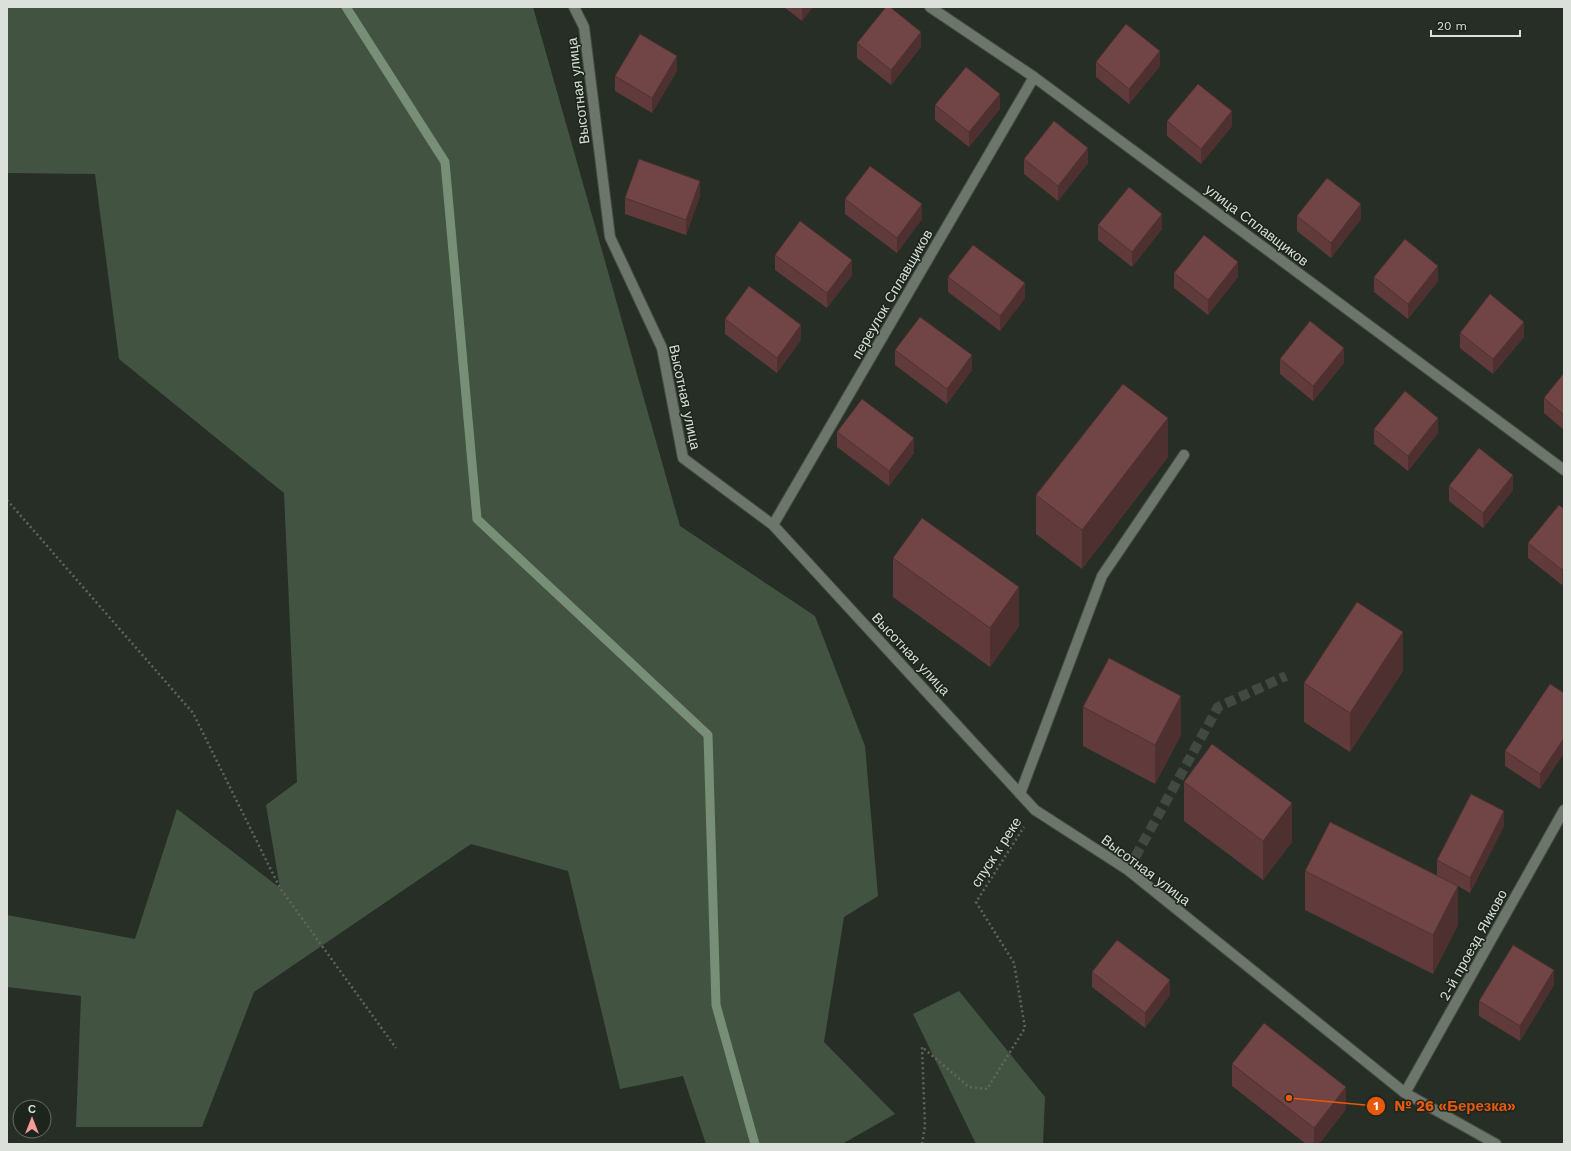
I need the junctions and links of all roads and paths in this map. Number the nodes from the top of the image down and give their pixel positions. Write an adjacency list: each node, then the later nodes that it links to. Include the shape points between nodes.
1 (574, 7): 7 (street, Высотная улица, via 584,27 610,237 662,348 682,458)
2 (930, 7): 3 (street, улица Сплавщиков)
3 (1034, 77): 5 (street, улица Сплавщиков); 7 (street, переулок Сплавщиков)
4 (1184, 455): 8 (street, via 1102,576)
5 (1564, 470)
6 (7, 500): 11 (path, via 193,713 280,888)
7 (773, 526): 8 (street, Высотная улица)
8 (1020, 794): 9 (street, Высотная улица)
9 (1035, 810): 12 (street, Высотная улица, via 1128,870); 13 (path, спуск к реке, via 976,902 1014,963 1025,1028 987,1089 969,1087 922,1047 925,1126)
10 (1564, 810): 12 (street, 2-й проезд Яиково)
11 (396, 1048)
12 (1405, 1093): 14 (street, Высотная улица)
13 (922, 1144)
14 (1496, 1144)

